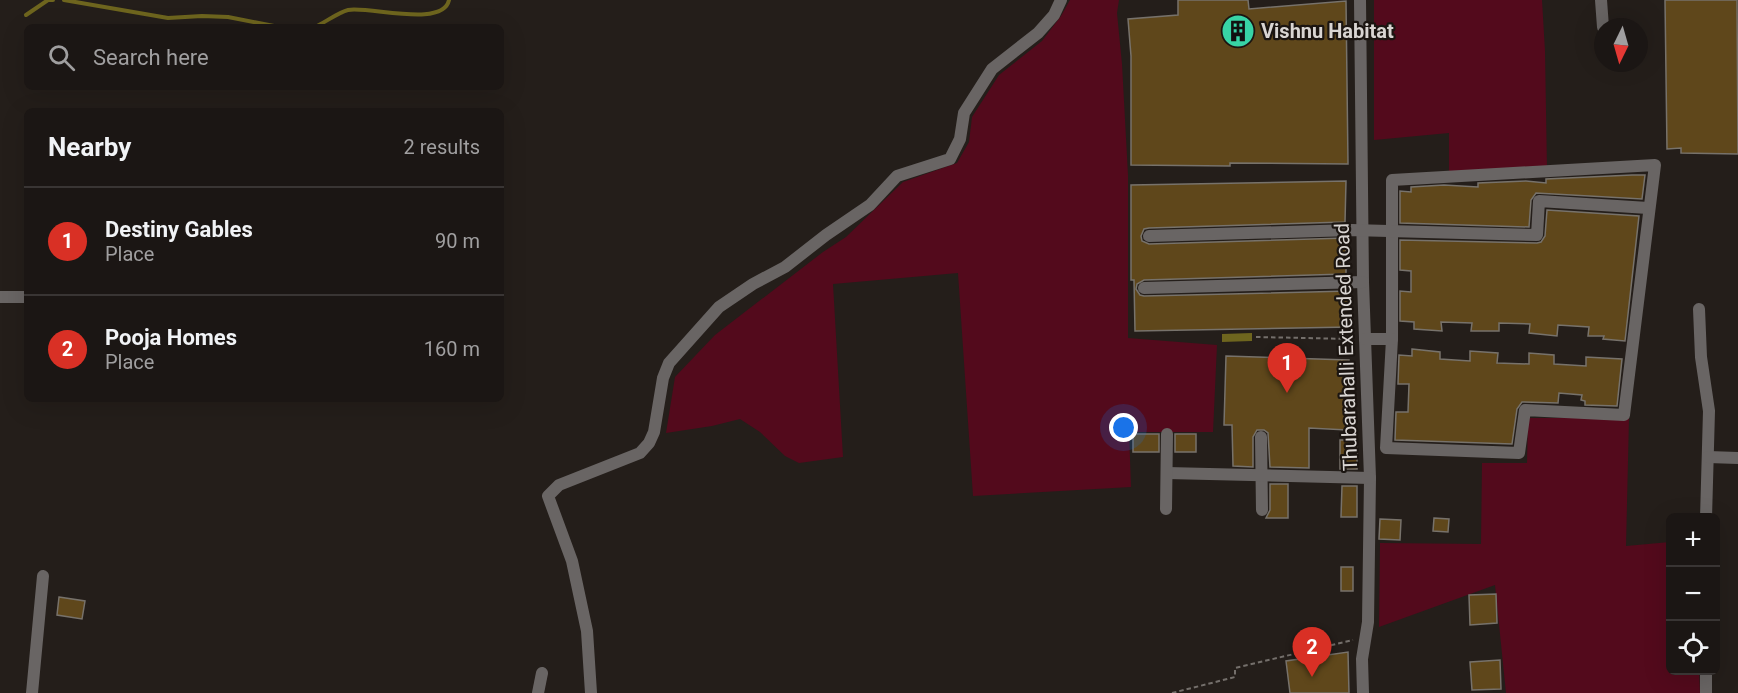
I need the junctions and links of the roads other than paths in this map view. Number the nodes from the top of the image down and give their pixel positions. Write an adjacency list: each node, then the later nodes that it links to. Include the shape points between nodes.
1 (1061, 0): 31 (street, via 1038,33 992,69 964,113 960,139 950,159 897,176 870,205 785,267 719,307 669,363 654,432 640,453 559,485 548,496 572,561 587,631)
2 (1360, 0): 6 (street, Thubarahalli Extended Road)
3 (1601, 0): 4 (street)
4 (1603, 18)
5 (1648, 208): 7 (street, via 1539,201 1537,235); 7 (street, via 1654,165 1392,180); 15 (street, via 1624,415 1525,410 1519,453 1386,448)
6 (1363, 230): 7 (street); 8 (street); 9 (street, Thubarahalli Extended Road)
7 (1392, 231): 15 (street)
8 (1149, 236)
9 (1363, 282): 10 (street); 14 (street, Thubarahalli Extended Road)
10 (1144, 288)
11 (0, 297): 12 (street)
12 (24, 297)
13 (1699, 309): 18 (street, via 1709,411)
14 (1365, 343): 15 (street); 22 (street, Thubarahalli Extended Road)
15 (1391, 343)
16 (1167, 434): 20 (street)
17 (1261, 437): 21 (street)
18 (1708, 457): 19 (street); 25 (street)
19 (1738, 458)
20 (1167, 473): 21 (street); 23 (street)
21 (1262, 475): 22 (street); 24 (street)
22 (1370, 478): 32 (street, Thubarahalli Extended Road)
23 (1166, 509)
24 (1262, 510)
25 (1706, 513)
26 (43, 576): 29 (street)
27 (542, 673): 30 (street)
28 (1706, 675): 33 (street)
29 (32, 693)
30 (538, 693)
31 (591, 693)
32 (1364, 693)
33 (1706, 693)

